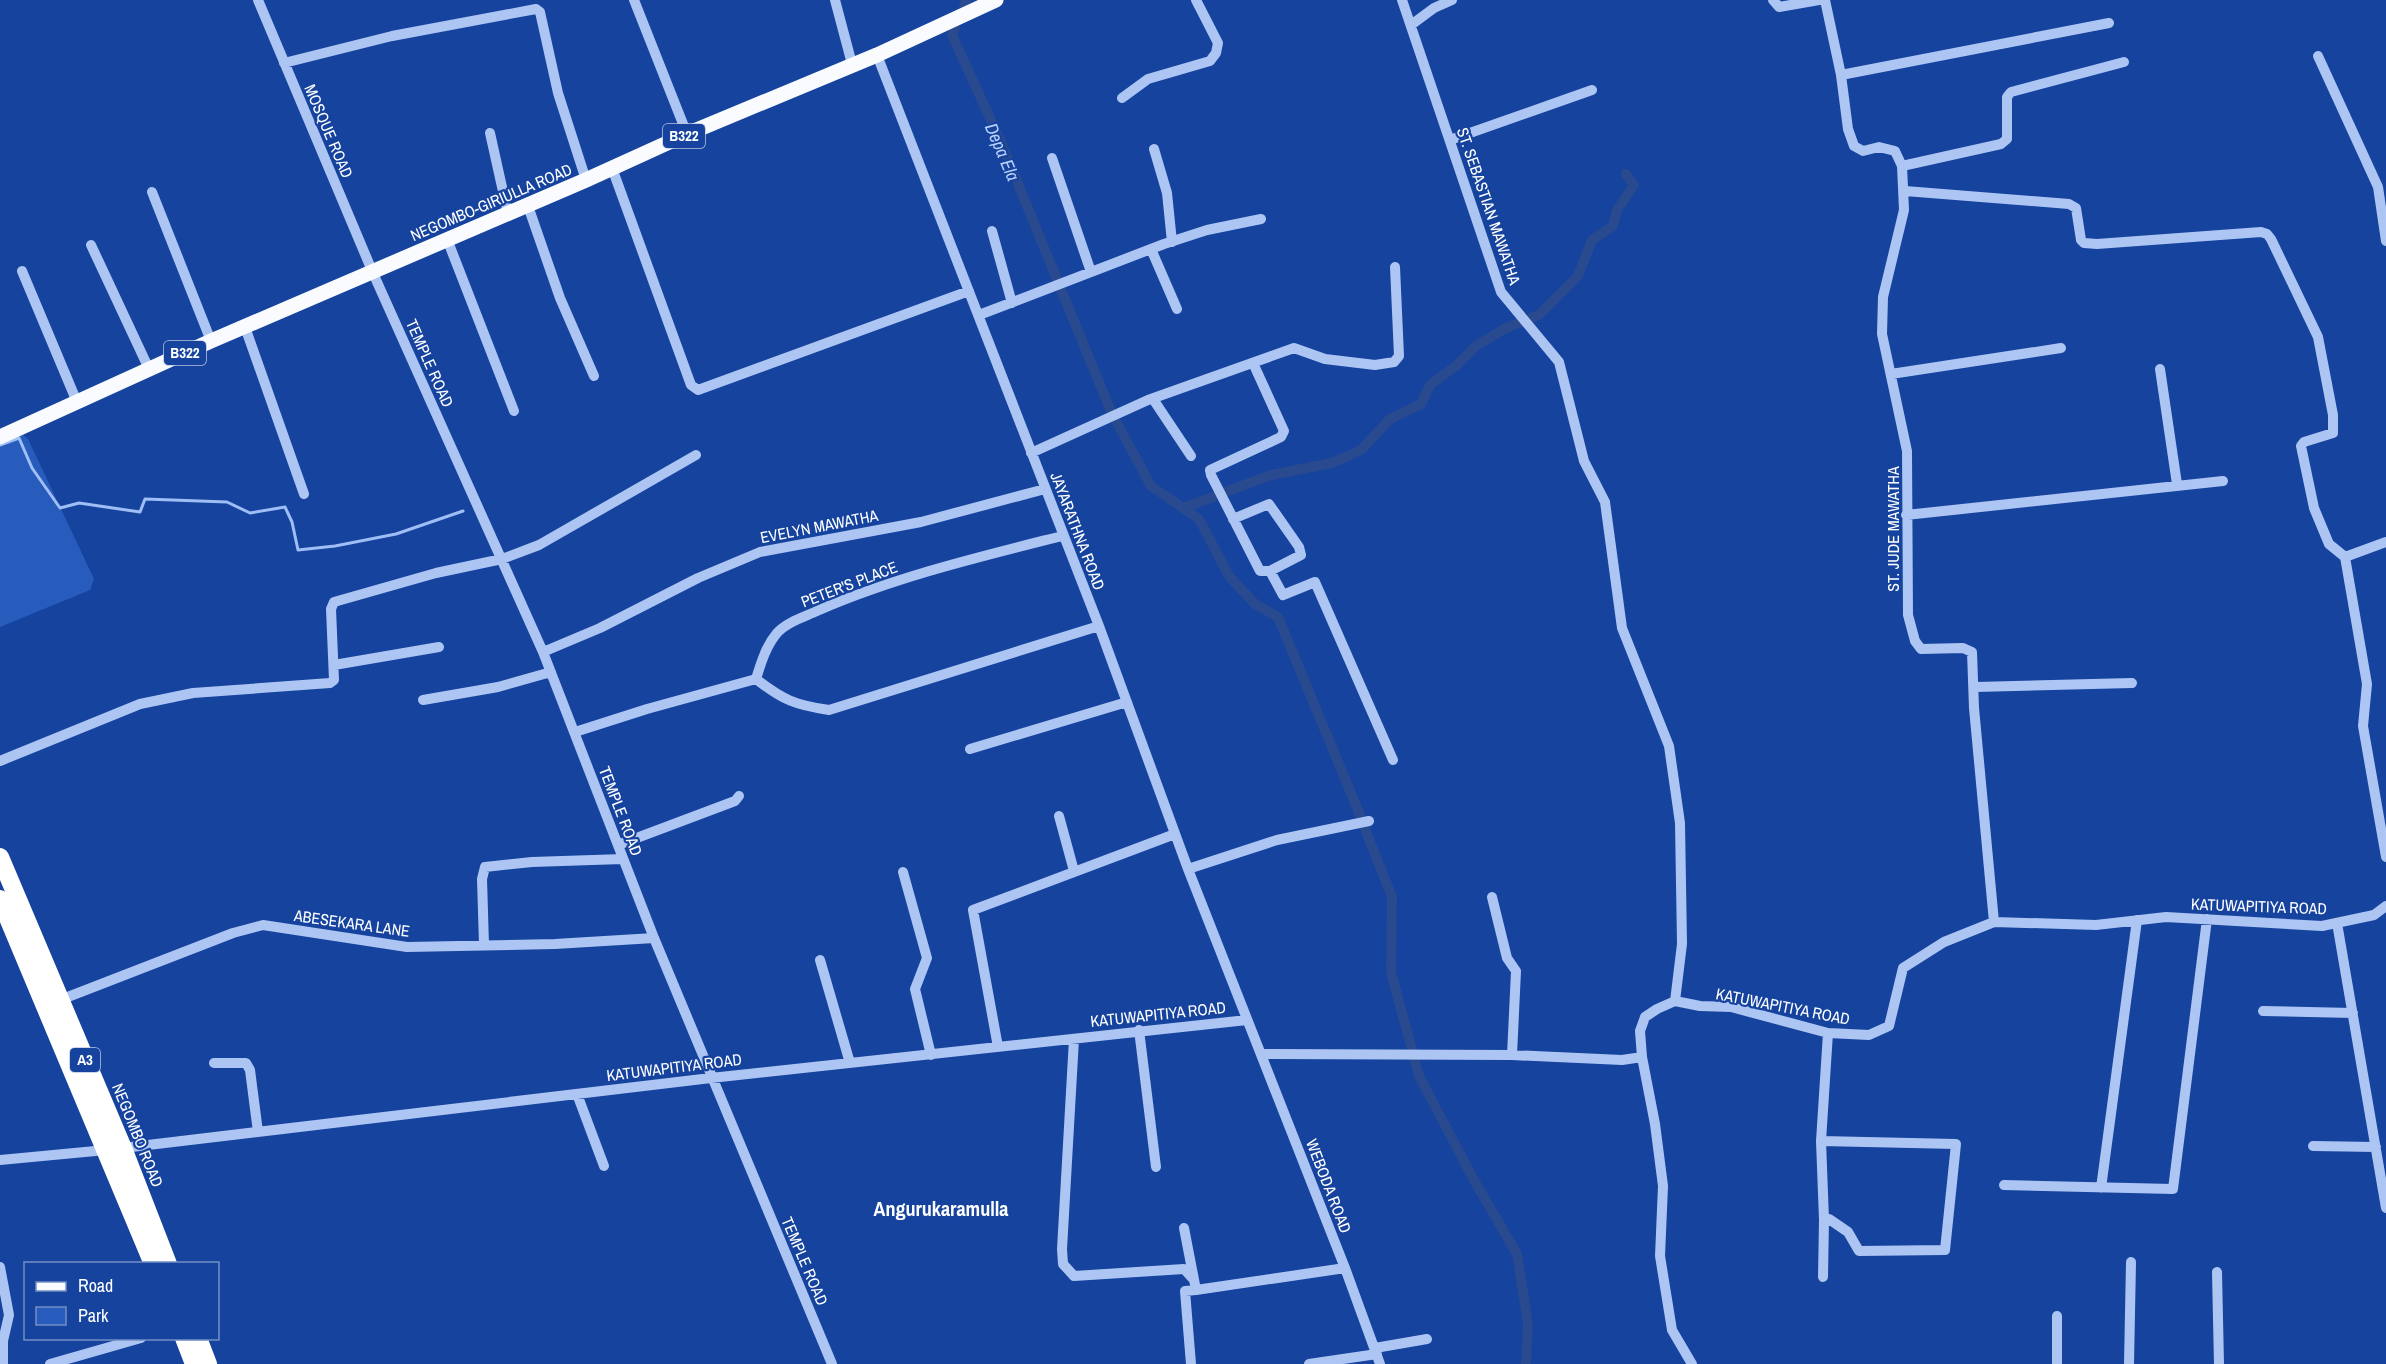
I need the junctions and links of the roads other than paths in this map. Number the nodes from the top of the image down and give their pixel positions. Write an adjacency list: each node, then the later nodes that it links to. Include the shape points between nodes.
1 (258, 0): 16 (street, MOSQUE ROAD)
2 (634, 0): 22 (street)
3 (835, 0): 17 (street)
4 (996, 0): 13 (main road, NEGOMBO-GIRIULLA ROAD / B322)
5 (1196, 0): 20 (street, via 1218,43 1210,61 1148,79)
6 (1402, 0): 12 (street, ST. SEBASTIAN MAWATHA)
7 (1452, 0): 12 (street)
8 (1773, 0): 9 (street, via 1779,8)
9 (1819, 0)
10 (1825, 0): 18 (street)
11 (2109, 23): 18 (street)
12 (1411, 25): 23 (street, ST. SEBASTIAN MAWATHA)
13 (877, 55): 17 (main road, NEGOMBO-GIRIULLA ROAD / B322); 44 (street, JAYARATHNA ROAD)
14 (2318, 56): 36 (street, via 2378,187)
15 (2124, 62): 26 (street, via 2012,92 2007,97 2007,139 2001,144)
16 (285, 63): 28 (street, via 392,36 536,9); 43 (street, MOSQUE ROAD)
17 (852, 64): 22 (main road, NEGOMBO-GIRIULLA ROAD / B322)
18 (1841, 75): 26 (street, via 1854,146 1863,151 1878,147 1895,151)
19 (1592, 90): 23 (street)
20 (1122, 98)
21 (490, 133): 32 (street)
22 (687, 134): 27 (main road, NEGOMBO-GIRIULLA ROAD / B322)
23 (1450, 140): 110 (street, ST. SEBASTIAN MAWATHA, via 1501,292 1559,362 1584,461 1605,502 1622,628 1669,746 1680,823 1682,944)
24 (1154, 148): 37 (street, via 1167,193)
25 (1052, 158): 42 (street)
26 (1902, 166): 29 (street, ST. JUDE MAWATHA)
27 (612, 168): 28 (main road, NEGOMBO-GIRIULLA ROAD / B322); 44 (street, via 690,385 698,390)
28 (586, 180): 31 (main road, NEGOMBO-GIRIULLA ROAD / B322)
29 (1905, 191): 54 (street, ST. JUDE MAWATHA, via 1883,297 1882,334); 71 (street, via 2069,204 2076,208 2080,240 2084,243 2267,234 2318,337 2335,430 2301,446 2314,508 2329,544)
30 (152, 192): 49 (street)
31 (528, 206): 32 (main road, NEGOMBO-GIRIULLA ROAD / B322); 55 (street, via 560,298)
32 (508, 214): 35 (main road, NEGOMBO-GIRIULLA ROAD / B322)
33 (1261, 219): 37 (street)
34 (992, 231): 45 (street)
35 (447, 239): 43 (main road, NEGOMBO-GIRIULLA ROAD / B322); 58 (street)
36 (2386, 241)
37 (1172, 242): 39 (street)
38 (91, 244): 52 (street)
39 (1152, 249): 42 (street); 46 (street)
40 (1395, 267): 51 (street, via 1399,356 1394,362 1375,365 1325,359 1294,348)
41 (22, 271): 57 (street)
42 (1091, 272): 45 (street)
43 (373, 273): 48 (main road, NEGOMBO-GIRIULLA ROAD / B322); 72 (street, TEMPLE ROAD)
44 (969, 291): 47 (street, JAYARATHNA ROAD)
45 (1012, 303): 47 (street)
46 (1177, 309)
47 (979, 315): 60 (street, JAYARATHNA ROAD)
48 (245, 327): 49 (main road, NEGOMBO-GIRIULLA ROAD / B322); 66 (street)
49 (211, 341): 52 (main road, NEGOMBO-GIRIULLA ROAD / B322)
50 (2061, 348): 54 (street)
51 (1253, 363): 56 (street); 68 (street, via 1284,431 1281,437 1210,470)
52 (149, 369): 57 (main road, NEGOMBO-GIRIULLA ROAD / B322)
53 (2160, 369): 64 (street)
54 (1891, 374): 67 (street, ST. JUDE MAWATHA, via 1907,451)
55 (594, 376)
56 (1153, 399): 60 (street); 62 (street)
57 (77, 402): 59 (main road, NEGOMBO-GIRIULLA ROAD / B322)
58 (514, 411)
59 (0, 437)
60 (1031, 453): 65 (street, JAYARATHNA ROAD)
61 (696, 455): 72 (street, via 538,545)
62 (1191, 456)
63 (2223, 481): 64 (street)
64 (2177, 484): 67 (street)
65 (1045, 489): 69 (street, JAYARATHNA ROAD); 76 (street, EVELYN MAWATHA, via 921,522 760,552)
66 (304, 494)
67 (1906, 515): 81 (street, ST. JUDE MAWATHA, via 1908,615 1915,641 1921,650 1963,648 1972,652)
68 (1233, 519): 73 (street, via 1260,571); 73 (street, via 1269,504 1302,551)
69 (1062, 536): 74 (street, JAYARATHNA ROAD); 79 (street, PETER'S PLACE, via 947,565 845,599 792,622 778,633 765,653)
70 (2386, 542): 71 (street)
71 (2345, 557): 94 (street, via 2367,684 2363,726)
72 (502, 559): 76 (street, TEMPLE ROAD); 77 (street, via 334,602)
73 (1270, 571): 86 (street, via 1283,595 1315,582)
74 (1099, 626): 79 (street, via 829,710 779,697); 83 (street, JAYARATHNA ROAD)
75 (439, 647): 77 (street)
76 (543, 652): 78 (street, TEMPLE ROAD)
77 (334, 665): 87 (street, via 334,680 330,683 193,693 140,704)
78 (551, 672): 82 (street, via 498,687); 84 (street, TEMPLE ROAD)
79 (756, 679): 84 (street)
80 (2132, 683): 81 (street)
81 (1974, 687): 104 (street, ST. JUDE MAWATHA)
82 (423, 700)
83 (1127, 702): 85 (street); 91 (street, JAYARATHNA ROAD)
84 (575, 732): 92 (street, TEMPLE ROAD)
85 (970, 749)
86 (1393, 760)
87 (0, 761)
88 (739, 796): 92 (street, via 735,801)
89 (1059, 816): 98 (street)
90 (1370, 820): 96 (street, via 1276,840)
91 (1175, 834): 96 (street, JAYARATHNA ROAD); 98 (street)
92 (618, 845): 95 (street, TEMPLE ROAD)
93 (0, 857): 109 (highway, NEGOMBO ROAD / A3)
94 (2386, 857)
95 (623, 859): 106 (street, TEMPLE ROAD); 107 (street, via 485,867)
96 (1188, 869): 113 (street, JAYARATHNA ROAD)
97 (903, 872): 119 (street, via 927,958 915,988)
98 (1074, 872): 117 (street, via 973,910)
99 (1492, 897): 120 (street, via 1507,958 1516,971)
100 (0, 899): 130 (highway, NEGOMBO ROAD / A3)
101 (2386, 906): 105 (street, KATUWAPITIYA ROAD, via 2374,915)
102 (2207, 919): 103 (street, KATUWAPITIYA ROAD, via 2166,916); 105 (street, KATUWAPITIYA ROAD, via 2322,926); 135 (street, via 2173,1189)
103 (2137, 920): 104 (street, KATUWAPITIYA ROAD, via 2096,925); 135 (street)
104 (1994, 922): 115 (street, KATUWAPITIYA ROAD, via 1944,942 1903,968 1888,1026 1880,1032 1861,1036)
105 (2337, 923): 112 (street)
106 (654, 939): 107 (street, ABESEKARA LANE); 124 (street, TEMPLE ROAD)
107 (484, 945): 109 (street, ABESEKARA LANE, via 407,946 263,925)
108 (820, 960): 123 (street)
109 (60, 1000): 130 (highway, NEGOMBO ROAD / A3)
110 (1675, 1001): 115 (street, KATUWAPITIYA ROAD, via 1731,1008); 121 (street, via 1645,1017 1640,1030)
111 (2263, 1011): 112 (street)
112 (2353, 1013): 129 (street)
113 (1247, 1020): 114 (street, KATUWAPITIYA ROAD); 118 (street, WEBODA ROAD)
114 (1139, 1030): 116 (street, KATUWAPITIYA ROAD); 133 (street)
115 (1828, 1034): 127 (street)
116 (1074, 1039): 117 (street, KATUWAPITIYA ROAD); 146 (street, via 1063,1264 1074,1276 1184,1269)
117 (998, 1047): 119 (street, KATUWAPITIYA ROAD)
118 (1261, 1054): 120 (street); 143 (street, WEBODA ROAD)
119 (931, 1055): 123 (street, KATUWAPITIYA ROAD)
120 (1512, 1055): 121 (street, via 1623,1060)
121 (1642, 1057): 160 (street, via 1663,1186 1660,1256 1670,1319 1672,1330)
122 (214, 1063): 126 (street, via 246,1063)
123 (850, 1063): 124 (street, KATUWAPITIYA ROAD)
124 (711, 1078): 125 (street, KATUWAPITIYA ROAD); 157 (street, TEMPLE ROAD)
125 (577, 1094): 126 (street, KATUWAPITIYA ROAD); 132 (street)
126 (258, 1132): 130 (street, KATUWAPITIYA ROAD)
127 (1821, 1141): 137 (street); 137 (street, via 1956,1144 1945,1250 1859,1251 1848,1232 1829,1219)
128 (2313, 1146): 129 (street)
129 (2376, 1147): 136 (street)
130 (115, 1149): 131 (street, KATUWAPITIYA ROAD); 139 (highway, NEGOMBO ROAD / A3); 140 (highway, NEGOMBO ROAD / A3)
131 (0, 1160)
132 (604, 1166)
133 (1156, 1167)
134 (2004, 1185): 135 (street)
135 (2102, 1188)
136 (2386, 1208)
137 (1824, 1220): 145 (street)
138 (1184, 1228): 146 (street)
139 (153, 1262)
140 (168, 1262)
141 (2131, 1262): 162 (street)
142 (0, 1267): 153 (street, via 9,1315)
143 (1345, 1268): 146 (street); 152 (street, WEBODA ROAD)
144 (2217, 1272): 163 (street)
145 (1823, 1277)
146 (1195, 1285): 158 (street, via 1185,1291)
147 (2057, 1316): 161 (street)
148 (1427, 1339): 152 (street)
149 (134, 1340): 154 (street)
150 (185, 1340): 155 (highway)
151 (199, 1340): 156 (highway)
152 (1377, 1355): 159 (street)
153 (3, 1364)
154 (50, 1364)
155 (194, 1364)
156 (208, 1364)
157 (832, 1364)
158 (1191, 1364)
159 (1308, 1364)
160 (1692, 1364)
161 (2057, 1364)
162 (2129, 1364)
163 (2219, 1364)

